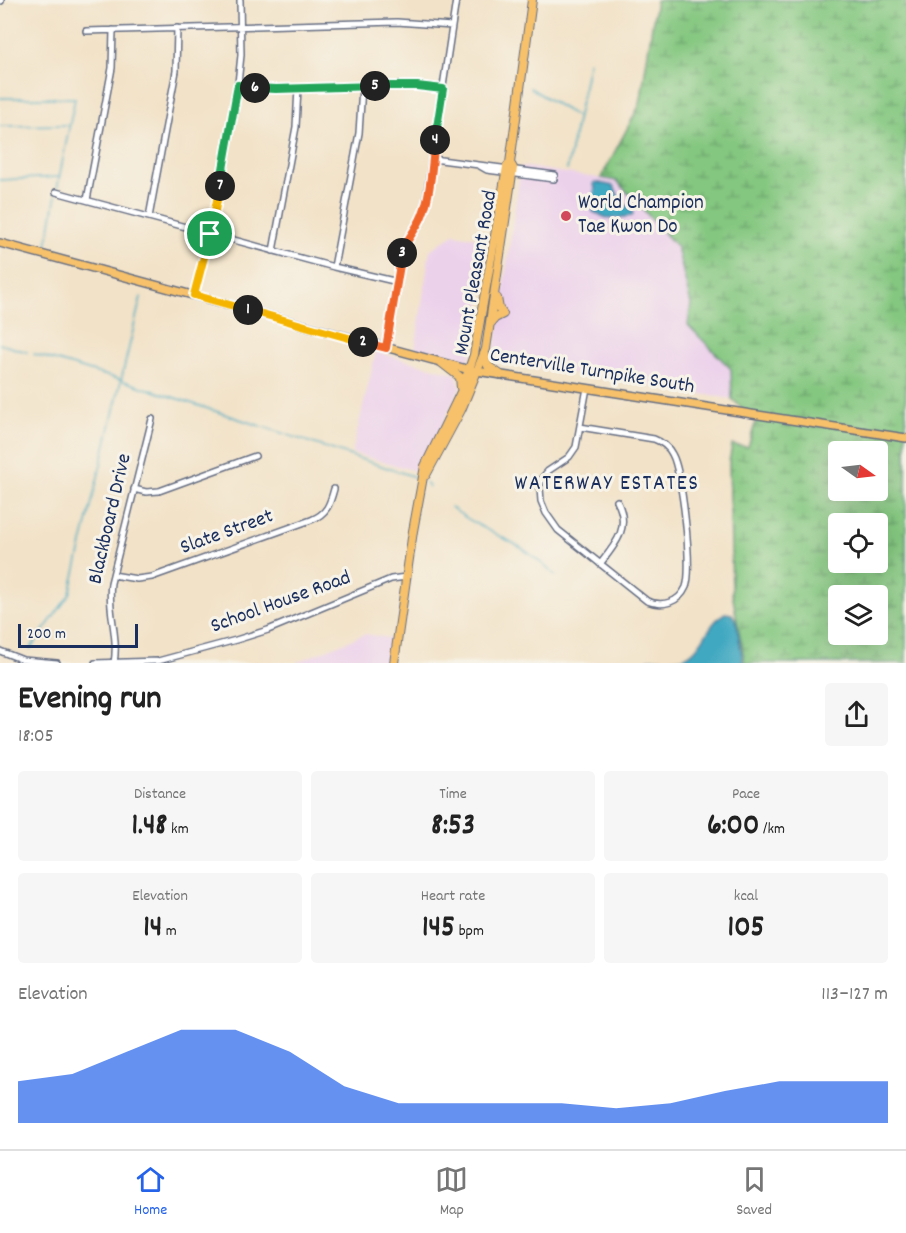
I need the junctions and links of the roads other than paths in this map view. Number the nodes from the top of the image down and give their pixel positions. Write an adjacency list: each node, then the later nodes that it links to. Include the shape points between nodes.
1 (240, 0): 4 (street)
2 (456, 0): 5 (street)
3 (532, 0): 14 (highway, Mount Pleasant Road)
4 (241, 26): 5 (street, via 397,22); 6 (street); 9 (street)
5 (452, 26): 12 (street)
6 (177, 28): 7 (street); 18 (street, via 173,87)
7 (113, 30): 8 (street); 17 (street, via 112,68)
8 (86, 31)
9 (238, 85): 11 (street); 19 (street)
10 (362, 87): 11 (street); 12 (street); 22 (street, via 359,133)
11 (298, 88): 21 (street, via 296,127)
12 (443, 89): 13 (street)
13 (432, 159): 14 (street); 23 (street, via 425,206 404,249)
14 (509, 169): 15 (street); 24 (highway, Mount Pleasant Road); 25 (highway, Mount Pleasant Road)
15 (555, 177)
16 (56, 192): 17 (street)
17 (87, 201): 18 (street)
18 (149, 217): 19 (street)
19 (210, 234): 21 (street); 26 (street)
20 (0, 243): 26 (main road, Centerville Turnpike South)
21 (273, 251): 22 (street)
22 (334, 267): 23 (street)
23 (398, 282): 27 (street)
24 (486, 284): 25 (highway); 30 (highway, Mount Pleasant Road)
25 (495, 288): 28 (highway, Mount Pleasant Road, via 503,314 490,323)
26 (194, 295): 27 (main road, Centerville Turnpike South)
27 (386, 348): 29 (main road, Centerville Turnpike South)
28 (486, 349): 30 (highway, Mount Pleasant Road); 31 (highway, via 486,364)
29 (442, 363): 30 (main road, Centerville Turnpike South); 33 (highway, via 460,377)
30 (474, 371): 31 (main road, Centerville Turnpike South); 33 (highway, Mount Pleasant Road); 38 (highway, Mount Pleasant Road, via 461,410)
31 (501, 375): 32 (main road, Centerville Turnpike South)
32 (586, 388): 35 (street); 36 (main road, Centerville Turnpike South)
33 (461, 392): 38 (highway, Mount Pleasant Road, via 425,466)
34 (152, 418): 39 (street, Blackboard Drive)
35 (580, 427): 42 (street, via 574,451 542,478 540,495 558,531); 42 (street, via 664,444 674,459 684,508 688,578 676,599 663,604 647,601)
36 (906, 438)
37 (255, 456): 39 (street, via 159,490)
38 (422, 484): 44 (highway, Mount Pleasant Road)
39 (134, 489): 43 (street, Blackboard Drive)
40 (334, 489): 43 (street, Slate Street, via 325,512 311,520 152,577)
41 (617, 501): 42 (street, via 623,516 622,530)
42 (600, 564)
43 (113, 575): 48 (street, Blackboard Drive, via 110,594)
44 (406, 578): 48 (street, School House Road, via 391,579 237,640 158,661); 49 (highway, Mount Pleasant Road)
45 (0, 651): 46 (street, via 22,660)
46 (57, 663)
47 (95, 663): 48 (street, School House Road)
48 (114, 663)
49 (394, 663)

